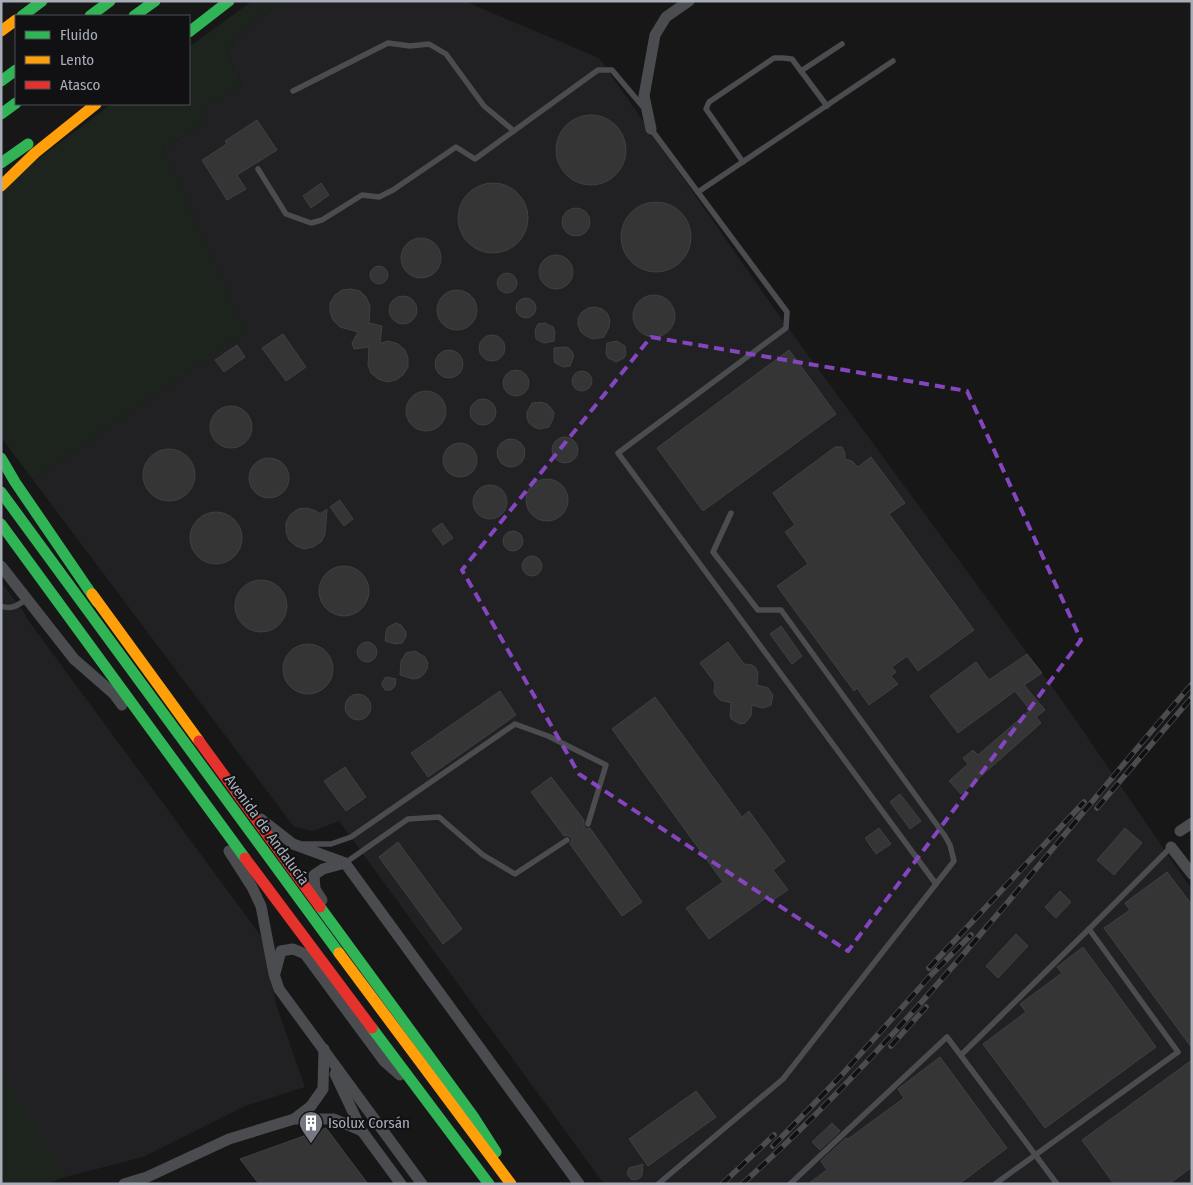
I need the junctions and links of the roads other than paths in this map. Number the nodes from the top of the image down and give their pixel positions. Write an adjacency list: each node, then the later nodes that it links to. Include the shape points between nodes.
1 (42, 1): 7 (main road)
2 (110, 1): 8 (main road)
3 (155, 1): 9 (main road)
4 (224, 1): 11 (main road)
5 (229, 1): 13 (main road)
6 (689, 1): 24 (street, via 666,17 655,35 644,96)
7 (23, 15)
8 (91, 15)
9 (135, 15)
10 (15, 21): 12 (main road)
11 (190, 26)
12 (1, 31)
13 (190, 31)
14 (842, 44): 17 (lane)
15 (893, 62): 23 (lane)
16 (15, 71): 18 (main road)
17 (801, 71): 23 (lane); 28 (lane, via 792,59 774,58 709,102 706,109 710,118)
18 (1, 81)
19 (293, 91): 27 (lane, via 388,44 429,44 446,54 484,106)
20 (15, 104): 25 (main road)
21 (82, 105): 29 (main road)
22 (95, 105): 31 (main road, via 42,146)
23 (827, 106): 28 (lane)
24 (648, 112): 26 (street); 27 (lane, via 612,70 598,70)
25 (1, 114)
26 (651, 129): 32 (lane)
27 (514, 131): 30 (lane, via 475,159 456,147 393,190 379,197 362,195 322,220 311,223 286,214)
28 (743, 162): 32 (lane)
29 (1, 163)
30 (258, 169)
31 (1, 186)
32 (698, 192): 55 (lane, via 787,312 786,328 618,453)
33 (1, 458): 40 (main road)
34 (1, 472): 40 (main road)
35 (1, 492): 70 (main road, Avenida de Andalucía)
36 (731, 513): 55 (lane, via 713,552 758,610 781,610 945,836 954,861)
37 (1, 524): 43 (main road)
38 (2, 567): 39 (street)
39 (27, 599): 41 (lane, via 15,607); 42 (street, via 74,659)
40 (97, 602): 44 (main road)
41 (1, 606)
42 (114, 694): 43 (street); 52 (street)
43 (151, 729): 45 (main road)
44 (248, 809): 50 (street); 57 (main road)
45 (210, 812): 52 (street); 61 (main road)
46 (1192, 822): 48 (street)
47 (588, 824): 50 (lane, via 606,765 548,736 515,724 351,837 332,844)
48 (1180, 831)
49 (566, 840): 53 (lane, via 515,874 484,855 439,818 408,819)
50 (293, 844): 53 (street)
51 (1171, 847): 54 (street); 56 (lane)
52 (232, 855): 58 (street, via 261,906)
53 (345, 863): 57 (street, via 322,869 314,875 315,889); 72 (street)
54 (1192, 874)
55 (936, 884): 73 (lane, via 783,1079)
56 (1088, 929): 60 (lane); 64 (lane, via 1178,1052)
57 (350, 946): 71 (main road, via 473,1116)
58 (274, 974): 59 (street, via 279,989); 61 (street, via 281,951 305,954 384,1061)
59 (324, 1050): 62 (street, via 323,1090 311,1106); 63 (street); 68 (street)
60 (961, 1055): 64 (lane); 74 (lane, via 947,1036)
61 (426, 1100): 69 (main road)
62 (294, 1119): 63 (street, via 334,1119); 65 (street, via 229,1139)
63 (362, 1131): 67 (street)
64 (1035, 1154): 75 (lane); 76 (lane)
65 (150, 1180): 66 (street)
66 (124, 1184)
67 (401, 1184)
68 (422, 1184)
69 (489, 1184)
70 (511, 1184)
71 (517, 1184)
72 (579, 1184)
73 (658, 1184)
74 (790, 1184)
75 (995, 1184)
76 (1057, 1184)

